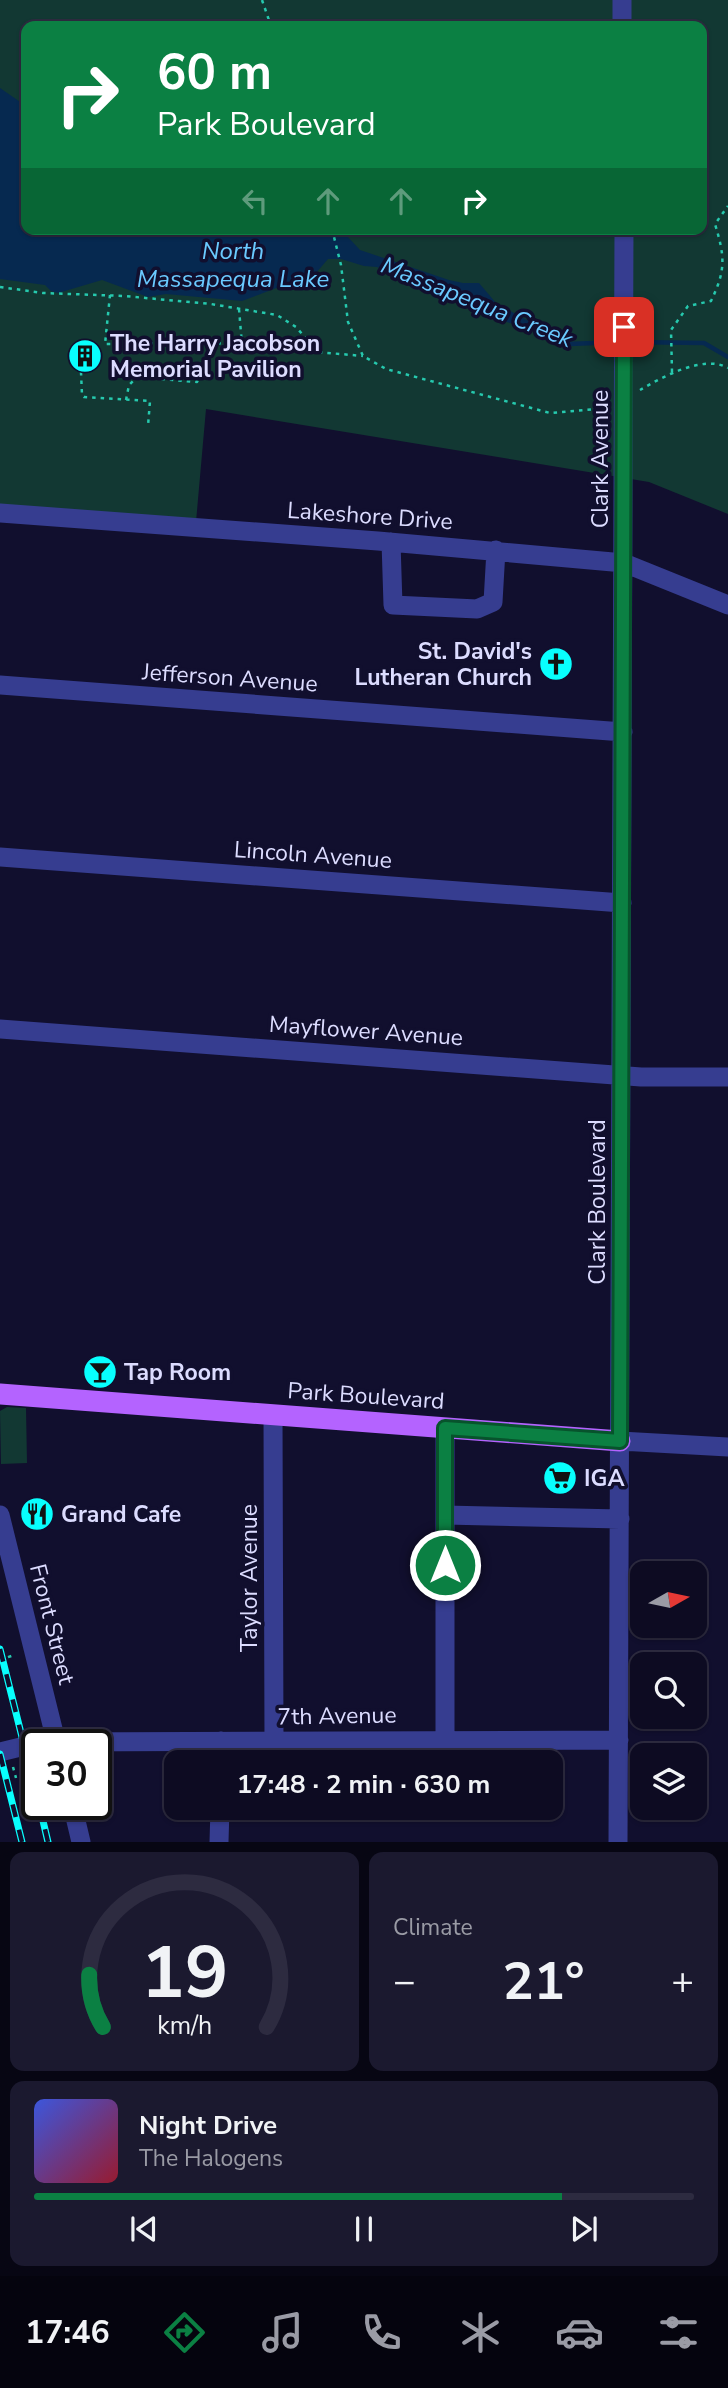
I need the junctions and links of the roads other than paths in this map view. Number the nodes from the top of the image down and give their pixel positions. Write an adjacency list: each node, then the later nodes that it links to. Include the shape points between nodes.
1 (622, 0): 2 (street)
2 (622, 21)
3 (624, 235): 7 (street, Clark Avenue)
4 (0, 513): 5 (street, Lakeshore Drive)
5 (391, 542): 6 (street, Lakeshore Drive); 6 (street, via 393,605 477,609 492,602)
6 (496, 550): 7 (street, Lakeshore Drive)
7 (624, 563): 8 (street, Lakeshore Drive); 10 (street, Clark Boulevard)
8 (728, 605)
9 (0, 685): 10 (street, Jefferson Avenue)
10 (623, 732): 12 (street, Clark Boulevard)
11 (0, 857): 12 (street, Lincoln Avenue)
12 (622, 903): 14 (street, Clark Boulevard)
13 (0, 1029): 14 (street, Mayflower Avenue)
14 (622, 1075): 15 (street, Mayflower Avenue); 19 (street, Clark Boulevard)
15 (728, 1077)
16 (0, 1394): 17 (main road, Park Boulevard)
17 (273, 1415): 18 (main road, Park Boulevard); 28 (street, Taylor Avenue)
18 (445, 1428): 19 (main road, Park Boulevard); 22 (street)
19 (620, 1441): 20 (street, Park Boulevard); 23 (street, Clark Boulevard)
20 (728, 1447)
21 (0, 1515): 24 (street, Front Street)
22 (445, 1515): 23 (street); 25 (street)
23 (620, 1519): 26 (street, Clark Boulevard)
24 (54, 1729)
25 (445, 1740): 26 (street, 7th Avenue); 28 (street, 7th Avenue)
26 (619, 1740): 35 (street, Clark Boulevard)
27 (221, 1741): 28 (street, 7th Avenue); 29 (street, 7th Avenue); 30 (street)
28 (274, 1741)
29 (112, 1742)
30 (221, 1750)
31 (76, 1820): 33 (street)
32 (220, 1820): 34 (street)
33 (81, 1842)
34 (219, 1842)
35 (618, 1842)

